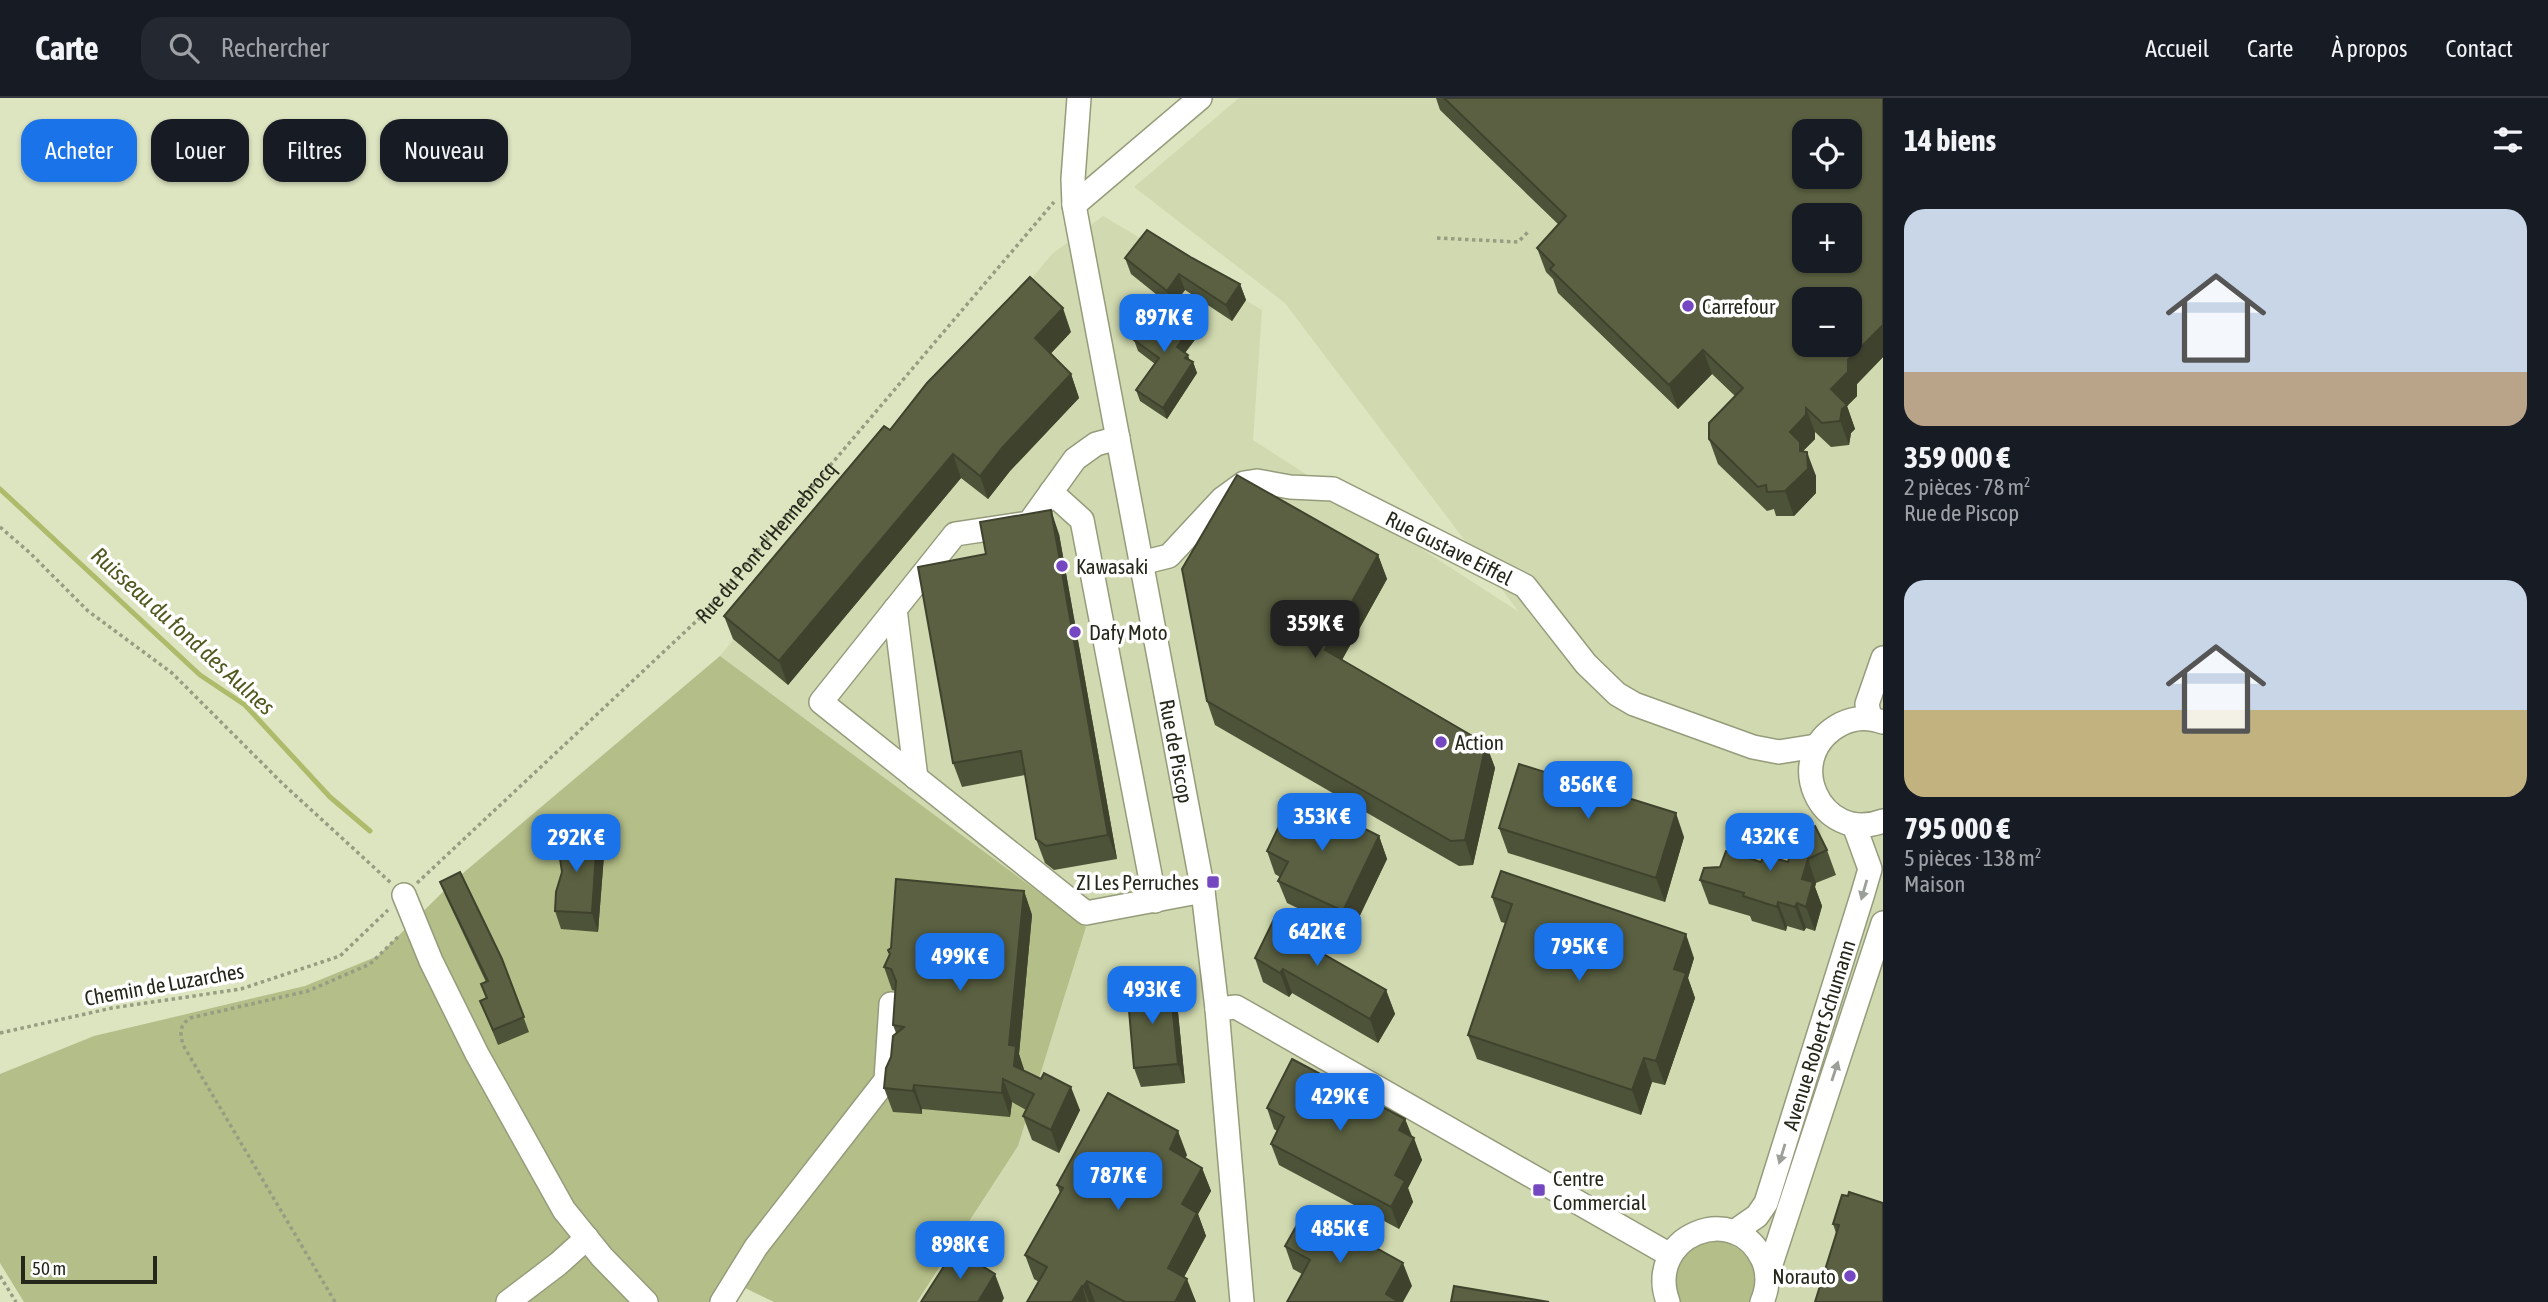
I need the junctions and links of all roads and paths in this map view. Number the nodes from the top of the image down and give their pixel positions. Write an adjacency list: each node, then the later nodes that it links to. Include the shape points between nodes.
1 (1079, 98): 5 (street, Rue de Piscop)
2 (1200, 98): 4 (street)
3 (1214, 98): 4 (street)
4 (1158, 134): 6 (street)
5 (1073, 179): 6 (street, Rue de Piscop); 20 (path, Rue du Pont d'Hennebrocq, via 704,614)
6 (1074, 205): 9 (street, Rue de Piscop)
7 (1530, 230): 8 (path, via 1518,242)
8 (1437, 238)
9 (1118, 438): 10 (street, via 1075,458); 12 (street, Rue de Piscop)
10 (1051, 492): 13 (street, via 1029,523 955,534); 23 (street, via 1083,520)
11 (0, 527): 22 (path, via 88,611 172,673)
12 (1141, 563): 16 (street, Rue Gustave Eiffel, via 1169,556 1222,499 1244,483 1333,489 1525,586 1586,664 1634,704 1753,747 1779,752); 21 (street, Rue de Piscop)
13 (895, 609): 17 (street); 17 (street, via 821,702)
14 (1883, 658): 15 (street, via 1867,704)
15 (1876, 720): 16 (street, via 1851,719 1828,731)
16 (1816, 746): 19 (street, via 1810,769 1815,795 1826,810)
17 (916, 778): 23 (street, via 1086,913)
18 (1883, 821): 19 (street)
19 (1854, 825): 29 (street, Avenue Robert Schumann, one-way to 29, via 1870,869 1863,893 1766,1203 1757,1216)
20 (426, 875): 22 (path, Chemin de Luzarches)
21 (1203, 891): 23 (street); 27 (street, Rue de Piscop)
22 (404, 895): 24 (street); 28 (path, Chemin de Luzarches, via 340,956 241,989 112,1008)
23 (1155, 901)
24 (415, 922): 30 (street, via 430,961 534,1160); 35 (path, via 370,964 309,991 190,1018 180,1031 183,1045)
25 (1883, 923): 33 (street, Avenue Robert Schumann, one-way to 25)
26 (891, 1004): 38 (street, via 886,1080 756,1247)
27 (1217, 1009): 31 (street, via 1236,1007); 39 (street, Rue de Piscop)
28 (0, 1033)
29 (1734, 1232): 31 (street, via 1719,1229 1691,1235); 33 (street, via 1753,1245)
30 (587, 1238): 36 (street); 37 (street)
31 (1670, 1255): 40 (street, via 1664,1285)
32 (0, 1276): 34 (path)
33 (1768, 1276): 41 (street, Avenue Robert Schumann)
34 (16, 1302)
35 (335, 1302)
36 (508, 1302)
37 (646, 1302)
38 (722, 1302)
39 (1242, 1302)
40 (1668, 1302)
41 (1762, 1302)

